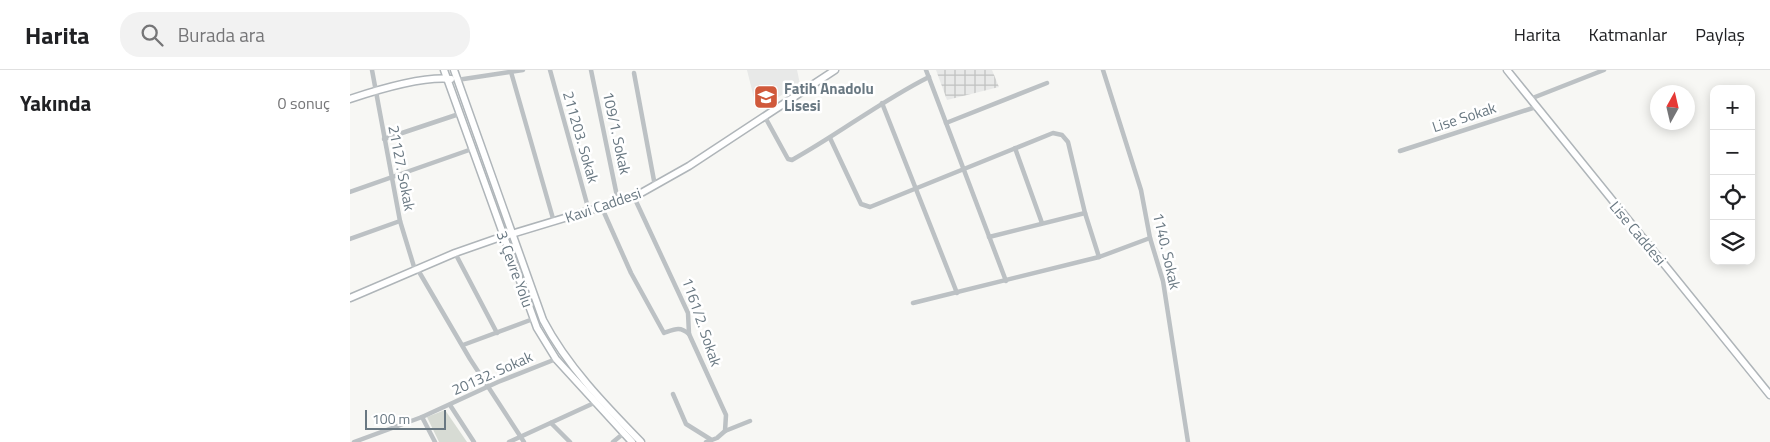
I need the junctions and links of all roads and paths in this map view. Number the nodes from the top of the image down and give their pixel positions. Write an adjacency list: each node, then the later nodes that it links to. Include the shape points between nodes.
1 (372, 70): 18 (street, 21127. Sokak)
2 (444, 70): 15 (street, 3. Çevre Yolu)
3 (454, 70): 16 (street, 3. Çevre Yolu)
4 (523, 70): 12 (street)
5 (550, 70): 39 (street, 211203. Sokak)
6 (591, 70): 37 (street, 109/1. Sokak)
7 (835, 70): 24 (street, Kavi Caddesi)
8 (926, 70): 14 (street)
9 (1103, 70): 47 (street, 1140. Sokak, via 1141,190)
10 (1507, 70): 20 (street, Lise Caddesi)
11 (1604, 70): 20 (street)
12 (509, 71): 16 (street); 42 (street)
13 (634, 73): 33 (street)
14 (929, 77): 21 (street); 25 (street)
15 (448, 78): 16 (street); 18 (street); 23 (street, 3. Çevre Yolu)
16 (457, 80): 44 (street, 3. Çevre Yolu)
17 (1047, 83): 25 (street)
18 (375, 91): 19 (street); 27 (street, 21127. Sokak)
19 (350, 99)
20 (1530, 99): 22 (street, Lise Caddesi)
21 (882, 103): 26 (street); 34 (street)
22 (1536, 107): 30 (street, Lise Sokak); 63 (street, Lise Caddesi)
23 (459, 114): 27 (street); 29 (street, 3. Çevre Yolu)
24 (765, 117): 26 (street, via 788,159 792,160); 33 (street, Kavi Caddesi)
25 (946, 123): 31 (street)
26 (830, 138): 34 (street, via 864,206 873,206)
27 (384, 139): 32 (street, 21127. Sokak)
28 (1015, 148): 31 (street); 40 (street, via 1052,133 1064,136); 43 (street)
29 (472, 149): 32 (street); 45 (street, 3. Çevre Yolu)
30 (1400, 151)
31 (963, 169): 34 (street); 46 (street)
32 (392, 178): 35 (street); 41 (street, 21127. Sokak)
33 (655, 186): 36 (street, Kavi Caddesi)
34 (916, 188): 53 (street)
35 (350, 192)
36 (634, 197): 37 (street, Kavi Caddesi); 58 (street, 1161/2. Sokak, via 688,313)
37 (618, 201): 38 (street, Kavi Caddesi)
38 (602, 208): 39 (street, Kavi Caddesi); 58 (street, via 631,273 664,333 677,328)
39 (589, 211): 42 (street, Kavi Caddesi)
40 (1084, 213): 43 (street); 50 (street)
41 (400, 221): 48 (street); 51 (street, 21127. Sokak)
42 (554, 222): 44 (street, Kavi Caddesi)
43 (1042, 223): 46 (street)
44 (512, 235): 45 (street, Kavi Caddesi); 82 (street, 3. Çevre Yolu, via 535,300 557,344)
45 (504, 236): 49 (street, Kavi Caddesi); 56 (street, 3. Çevre Yolu)
46 (989, 237): 52 (street)
47 (1150, 238): 50 (street); 84 (street, 1140. Sokak, via 1163,281)
48 (350, 239)
49 (456, 253): 51 (street, Kavi Caddesi); 57 (street)
50 (1098, 256): 52 (street)
51 (416, 270): 54 (street, Kavi Caddesi); 59 (street, 21127. Sokak)
52 (1006, 281): 53 (street)
53 (957, 293): 55 (street)
54 (350, 298)
55 (913, 303)
56 (533, 319): 57 (street); 60 (street, 3. Çevre Yolu)
57 (496, 333): 59 (street)
58 (690, 334): 69 (street, 1161/2. Sokak, via 726,415)
59 (463, 346): 61 (street, 21127. Sokak)
60 (556, 359): 61 (street, 20132. Sokak); 64 (street, 3. Çevre Yolu)
61 (489, 388): 65 (street, 20132. Sokak); 71 (street, 21127. Sokak)
62 (672, 394): 73 (street, via 686,424)
63 (1770, 396)
64 (594, 403): 68 (street); 70 (street, 3. Çevre Yolu)
65 (450, 405): 66 (street, 20132. Sokak); 76 (street)
66 (422, 417): 74 (street, 20132. Sokak); 75 (street)
67 (750, 421): 69 (street)
68 (551, 422): 71 (street); 79 (street)
69 (724, 431): 72 (street)
70 (624, 433): 80 (street); 81 (street, 3. Çevre Yolu)
71 (521, 436): 77 (street); 78 (street, 21127. Sokak)
72 (717, 438): 73 (street); 83 (street)
73 (708, 441)
74 (354, 442)
75 (435, 442)
76 (474, 442)
77 (508, 442)
78 (524, 442)
79 (570, 442)
80 (613, 442)
81 (632, 442)
82 (641, 442)
83 (721, 442)
84 (1188, 442)

